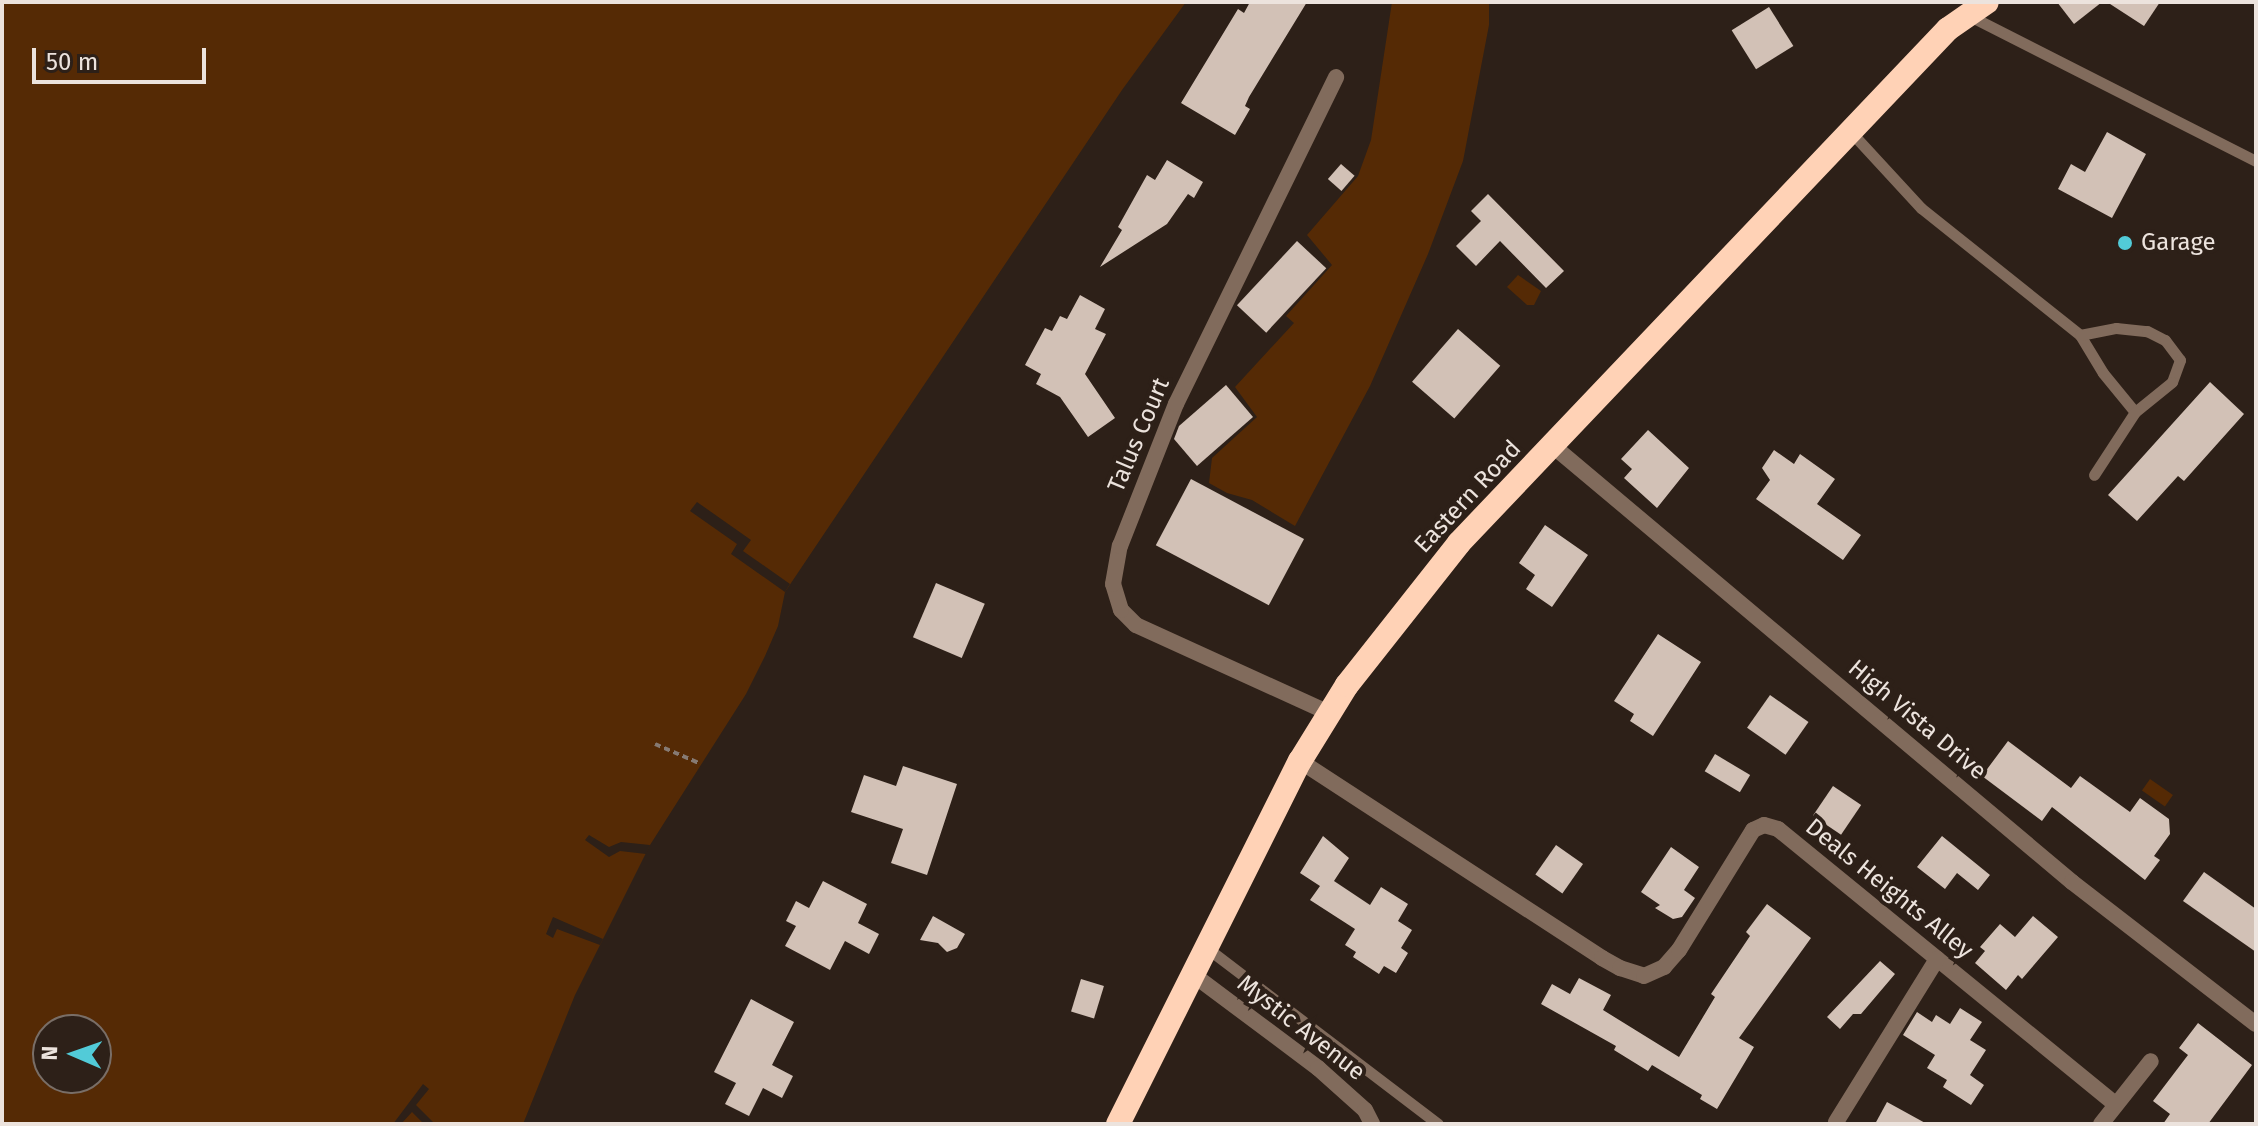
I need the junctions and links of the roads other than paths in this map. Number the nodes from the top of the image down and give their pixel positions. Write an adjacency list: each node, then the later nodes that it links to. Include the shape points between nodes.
1 (1977, 9): 3 (highway, Eastern Road, via 1948,29); 4 (lane)
2 (1336, 77): 9 (street, Talus Court, via 1176,404 1120,546 1113,584 1121,610 1136,625)
3 (1850, 131): 5 (lane, via 1921,208); 7 (highway, Eastern Road)
4 (2256, 161)
5 (2080, 335): 6 (lane); 6 (lane, via 2116,328 2147,331 2176,351 2179,369 2172,382)
6 (2135, 412): 8 (lane)
7 (1553, 446): 9 (highway, Eastern Road, via 1459,543); 14 (street, High Vista Drive, via 2072,882)
8 (2094, 475)
9 (1327, 712): 10 (highway, Eastern Road)
10 (1300, 761): 11 (highway, Eastern Road); 12 (street, Deals Heights Alley, via 1620,968 1644,976 1664,967 1679,950 1753,830 1764,825 1778,829)
11 (1207, 948): 13 (highway, Eastern Road); 20 (lane)
12 (1937, 959): 16 (street, Deals Heights Alley); 17 (street)
13 (1195, 976): 18 (highway, Eastern Road); 19 (street, Mystic Avenue, via 1318,1068 1365,1110)
14 (2256, 1024)
15 (2151, 1061): 16 (street)
16 (2115, 1104): 21 (street)
17 (1836, 1122)
18 (1118, 1124)
19 (1372, 1124)
20 (1438, 1124)
21 (2101, 1124)

